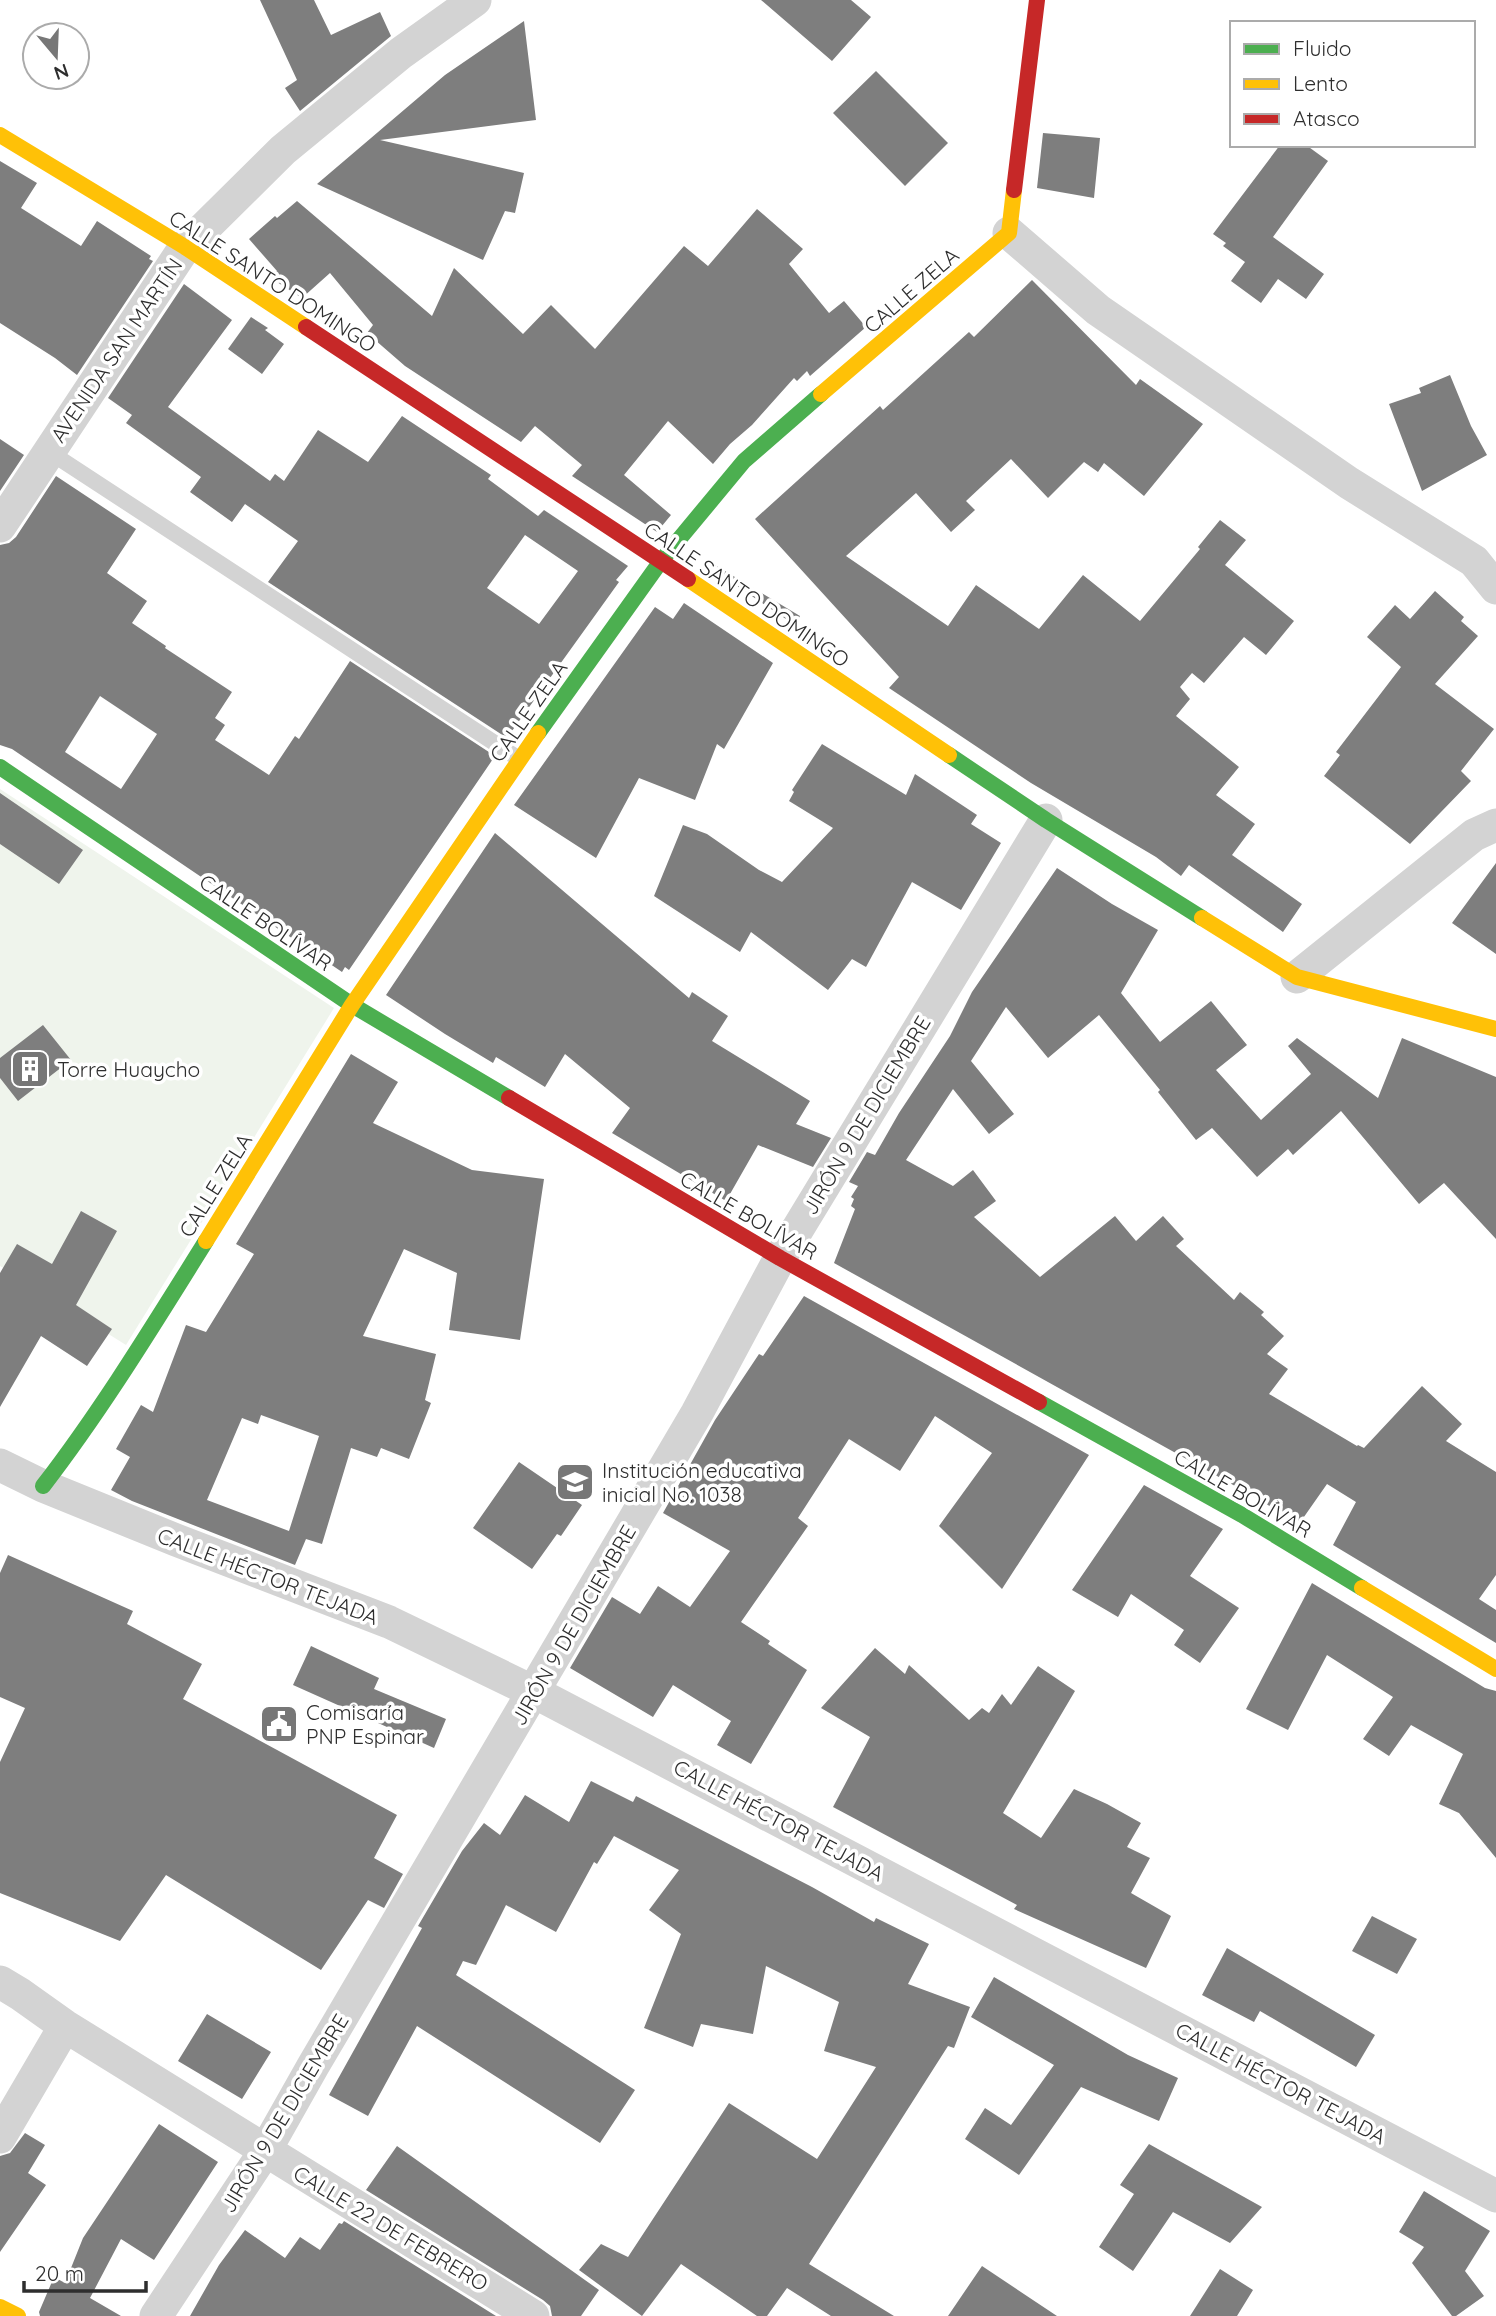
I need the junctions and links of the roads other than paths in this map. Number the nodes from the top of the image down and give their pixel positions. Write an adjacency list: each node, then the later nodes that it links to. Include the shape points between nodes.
1 (475, 0): 5 (street, AVENIDA SAN MARTÍN, via 401,53 283,150)
2 (1037, 0): 4 (street)
3 (0, 135): 5 (street, CALLE SANTO DOMINGO)
4 (1009, 233): 8 (street, CALLE ZELA, via 744,461); 9 (street, via 1098,310 1349,482 1474,561)
5 (185, 247): 6 (street, AVENIDA SAN MARTÍN); 8 (street, CALLE SANTO DOMINGO)
6 (48, 451): 7 (street, AVENIDA SAN MARTÍN); 10 (lane)
7 (0, 526)
8 (661, 561): 10 (street, CALLE ZELA); 12 (street, CALLE SANTO DOMINGO)
9 (1496, 588)
10 (519, 759): 15 (street, CALLE ZELA)
11 (0, 767): 15 (street, CALLE BOLÍVAR)
12 (1046, 820): 14 (street, CALLE SANTO DOMINGO); 17 (street, JIRÓN 9 DE DICIEMBRE)
13 (1496, 825): 14 (street, via 1474,835)
14 (1297, 977): 16 (street, CALLE SANTO DOMINGO)
15 (352, 1006): 17 (street, CALLE BOLÍVAR); 19 (street, CALLE ZELA, via 135,1354)
16 (1496, 1029)
17 (779, 1258): 20 (street, CALLE BOLÍVAR, via 1242,1515); 21 (street, JIRÓN 9 DE DICIEMBRE, via 697,1413)
18 (0, 1465): 19 (street, CALLE HÉCTOR TEJADA)
19 (43, 1486): 21 (street, CALLE HÉCTOR TEJADA, via 389,1622)
20 (1496, 1669)
21 (534, 1692): 25 (street, JIRÓN 9 DE DICIEMBRE); 26 (street, CALLE HÉCTOR TEJADA)
22 (0, 1982): 23 (street, CALLE 22 DE FEBRERO)
23 (65, 2025): 24 (street); 25 (street, CALLE 22 DE FEBRERO)
24 (0, 2137)
25 (265, 2151): 29 (street, JIRÓN 9 DE DICIEMBRE); 30 (street, CALLE 22 DE FEBRERO)
26 (1496, 2196)
27 (0, 2307): 28 (street)
28 (18, 2316)
29 (156, 2316)
30 (533, 2316)

